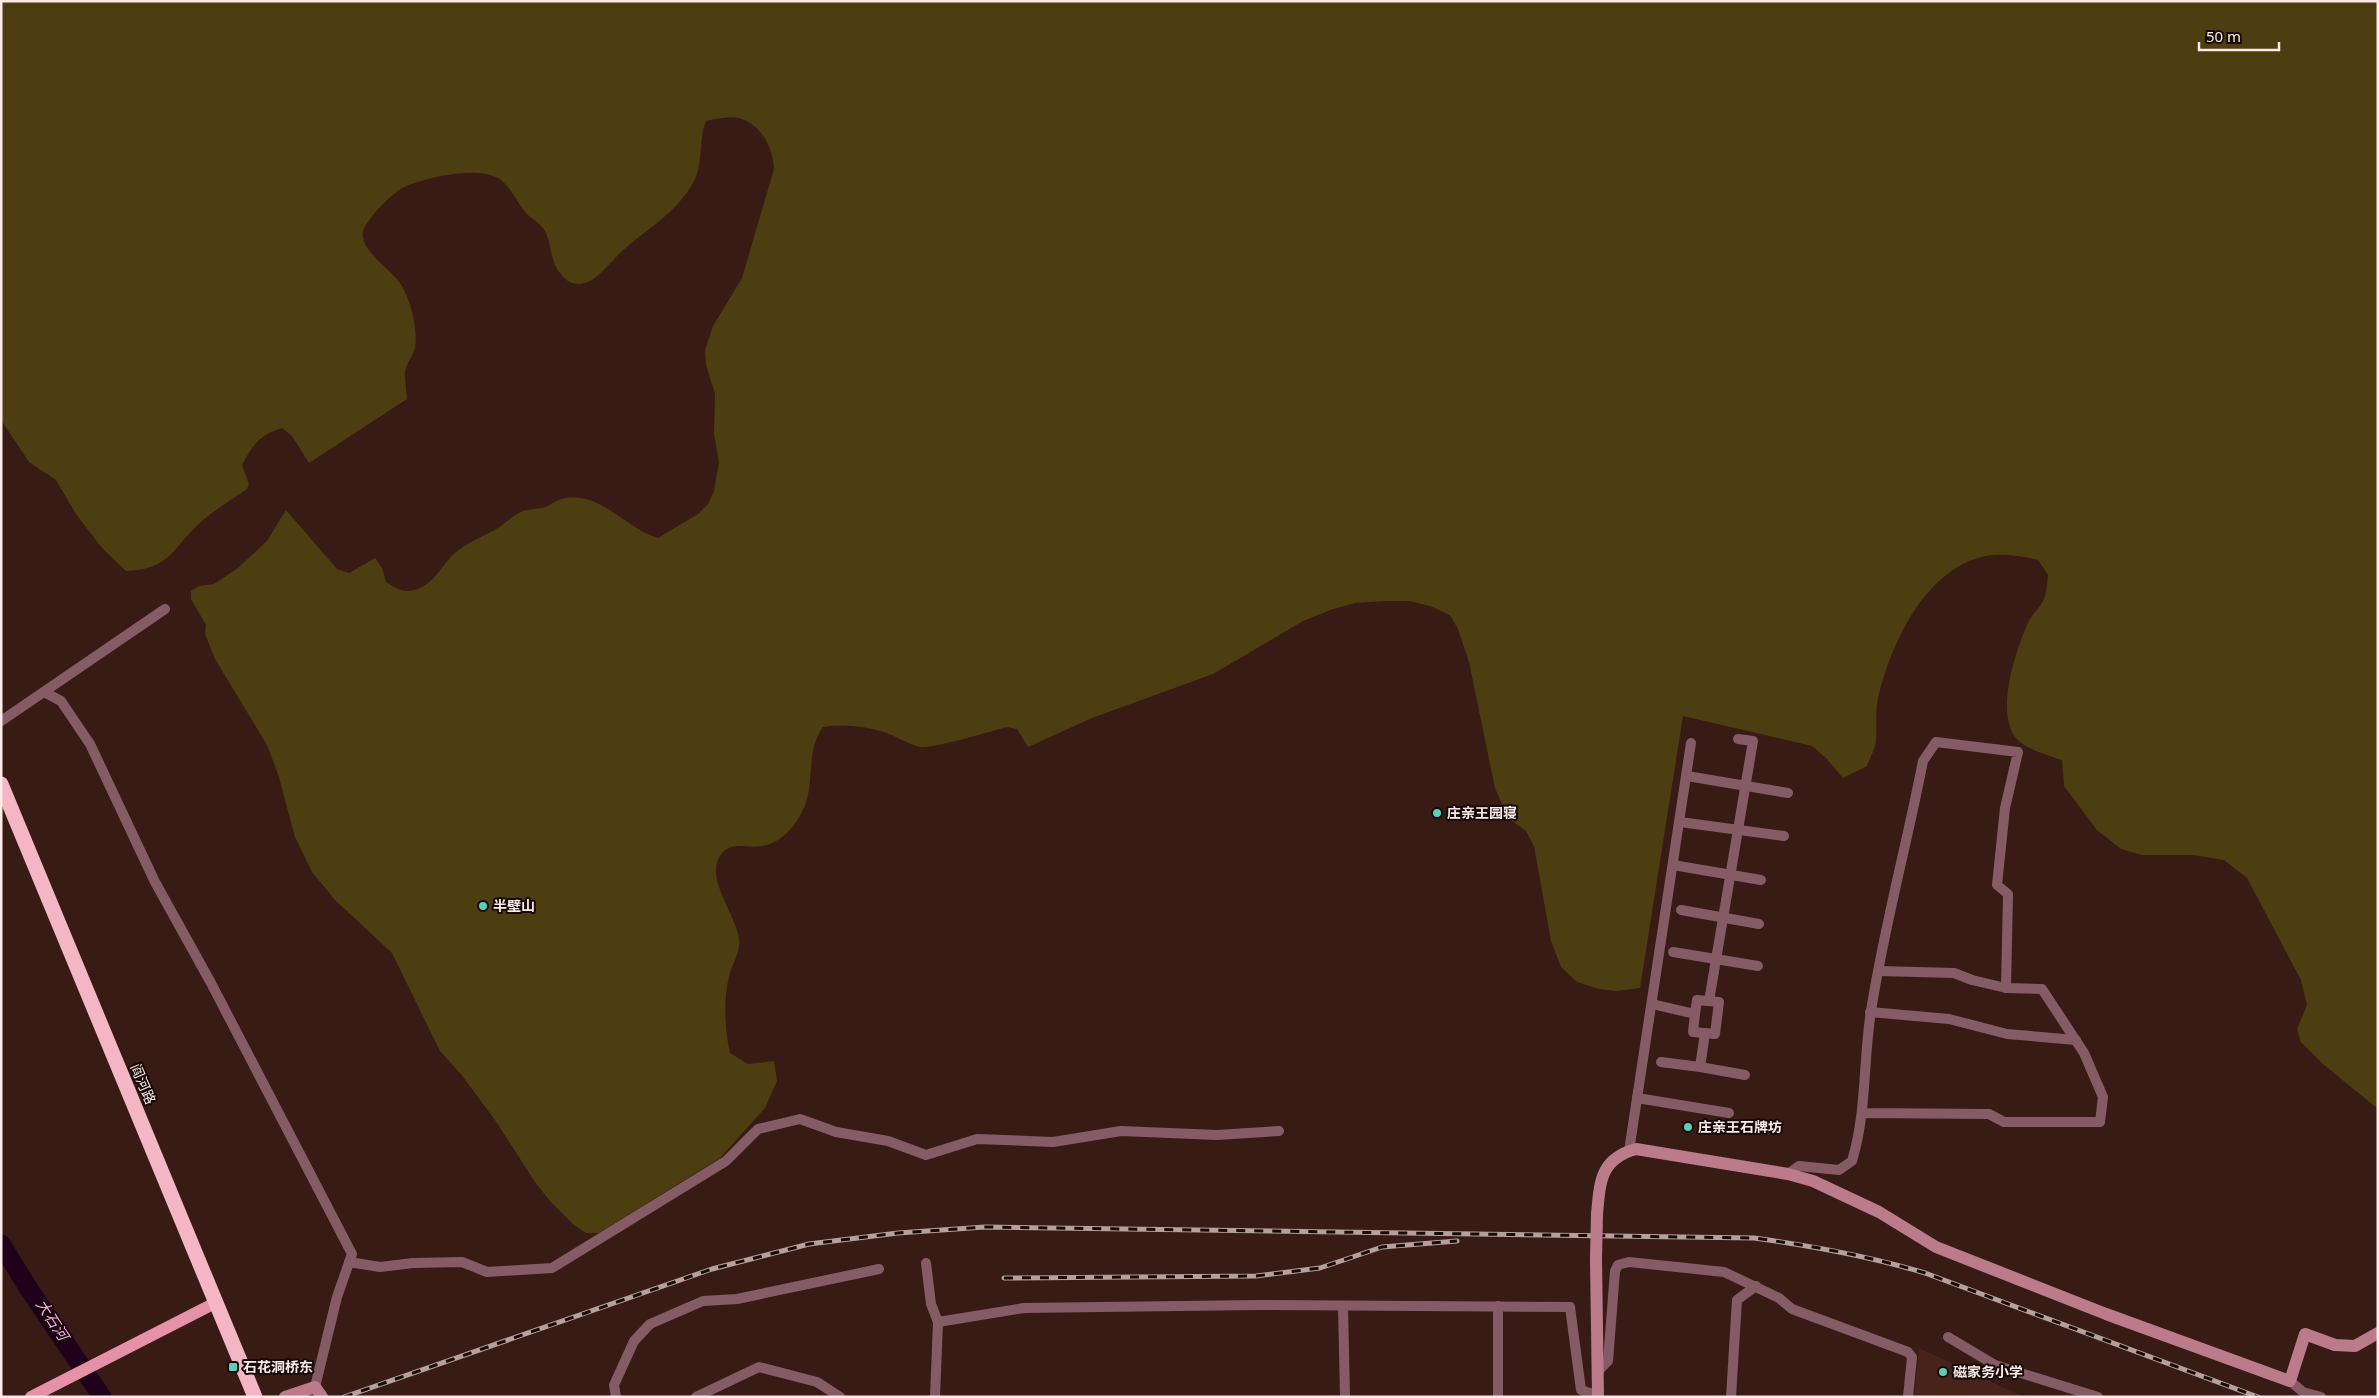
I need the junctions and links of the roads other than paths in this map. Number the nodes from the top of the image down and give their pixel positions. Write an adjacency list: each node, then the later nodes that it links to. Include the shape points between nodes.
1 (165, 609): 2 (street)
2 (44, 692): 3 (street); 39 (street, via 61,701 90,744 155,882 352,1254)
3 (1, 721)
4 (1738, 739): 8 (street, via 1752,741)
5 (1692, 743): 6 (street)
6 (1687, 776): 8 (street); 10 (street)
7 (1, 784): 43 (highway, 阎河路)
8 (1746, 786): 9 (street); 11 (street)
9 (1788, 793)
10 (1680, 822): 11 (street); 13 (street)
11 (1738, 830): 12 (street); 14 (street)
12 (1784, 836)
13 (1673, 865): 14 (street); 25 (street)
14 (1730, 875): 15 (street); 17 (street)
15 (1761, 880)
16 (1680, 910): 17 (street)
17 (1724, 917): 18 (street); 20 (street)
18 (1759, 924)
19 (1673, 952): 20 (street)
20 (1716, 959): 21 (street); 24 (street)
21 (1758, 966)
22 (1879, 971): 23 (street, via 1954,973); 23 (street, via 1923,761 1936,742 2018,752 2006,808 1997,885 2008,894); 26 (street)
23 (2006, 988): 29 (street, via 2042,989)
24 (1710, 1001): 27 (street, via 1697,1000); 28 (street, via 1719,1002 1714,1034)
25 (1652, 1004): 27 (street); 33 (street)
26 (1870, 1012): 29 (street, via 1949,1019 2007,1034); 35 (street)
27 (1695, 1014): 28 (street, via 1692,1032)
28 (1704, 1033): 31 (street)
29 (2076, 1040): 35 (street, via 2103,1097 2100,1122 2004,1122 1989,1114)
30 (1661, 1062): 31 (street)
31 (1700, 1067): 32 (street)
32 (1745, 1075)
33 (1637, 1098): 34 (street); 37 (street)
34 (1729, 1113)
35 (1863, 1113): 38 (street, via 1852,1161 1839,1170 1799,1166)
36 (1279, 1131): 39 (street, via 1217,1136 1121,1131 1053,1142 977,1139 926,1155 888,1141 836,1132 800,1119 758,1129 726,1161 552,1268 487,1272 462,1262 413,1262 380,1267)
37 (1629, 1151): 38 (street, via 1636,1149); 49 (street, bridge, via 1614,1159 1600,1179 1596,1259)
38 (1788, 1174): 50 (street, via 1813,1181 1879,1212 1936,1247)
39 (349, 1262): 51 (street, via 337,1297)
40 (926, 1263): 46 (street, via 931,1304)
41 (879, 1269): 55 (street, via 737,1299 703,1301 650,1324 634,1341 614,1385)
42 (1756, 1286): 49 (street, via 1724,1272 1703,1268 1629,1262 1618,1266 1608,1362); 62 (street, via 1737,1300); 63 (street, via 1792,1309 1908,1352 1912,1357)
43 (217, 1302): 52 (main road); 53 (highway, 阎河路)
44 (1343, 1306): 45 (street); 46 (street, via 1024,1308); 59 (street)
45 (1498, 1306): 60 (street); 61 (street, via 1570,1307 1581,1390)
46 (938, 1322): 58 (street)
47 (2378, 1333): 50 (street, via 2355,1346 2336,1345 2305,1334)
48 (1948, 1337): 64 (street, via 1995,1365)
49 (1598, 1371): 61 (street)
50 (2290, 1381): 65 (street, via 2303,1392)
51 (319, 1392): 54 (street)
52 (31, 1397)
53 (255, 1397)
54 (285, 1397)
55 (616, 1397)
56 (696, 1397): 57 (street, via 759,1367 817,1382)
57 (840, 1397)
58 (935, 1397)
59 (1345, 1397)
60 (1498, 1397)
61 (1598, 1397)
62 (1731, 1397)
63 (1908, 1397)
64 (2098, 1397)
65 (2321, 1397)

